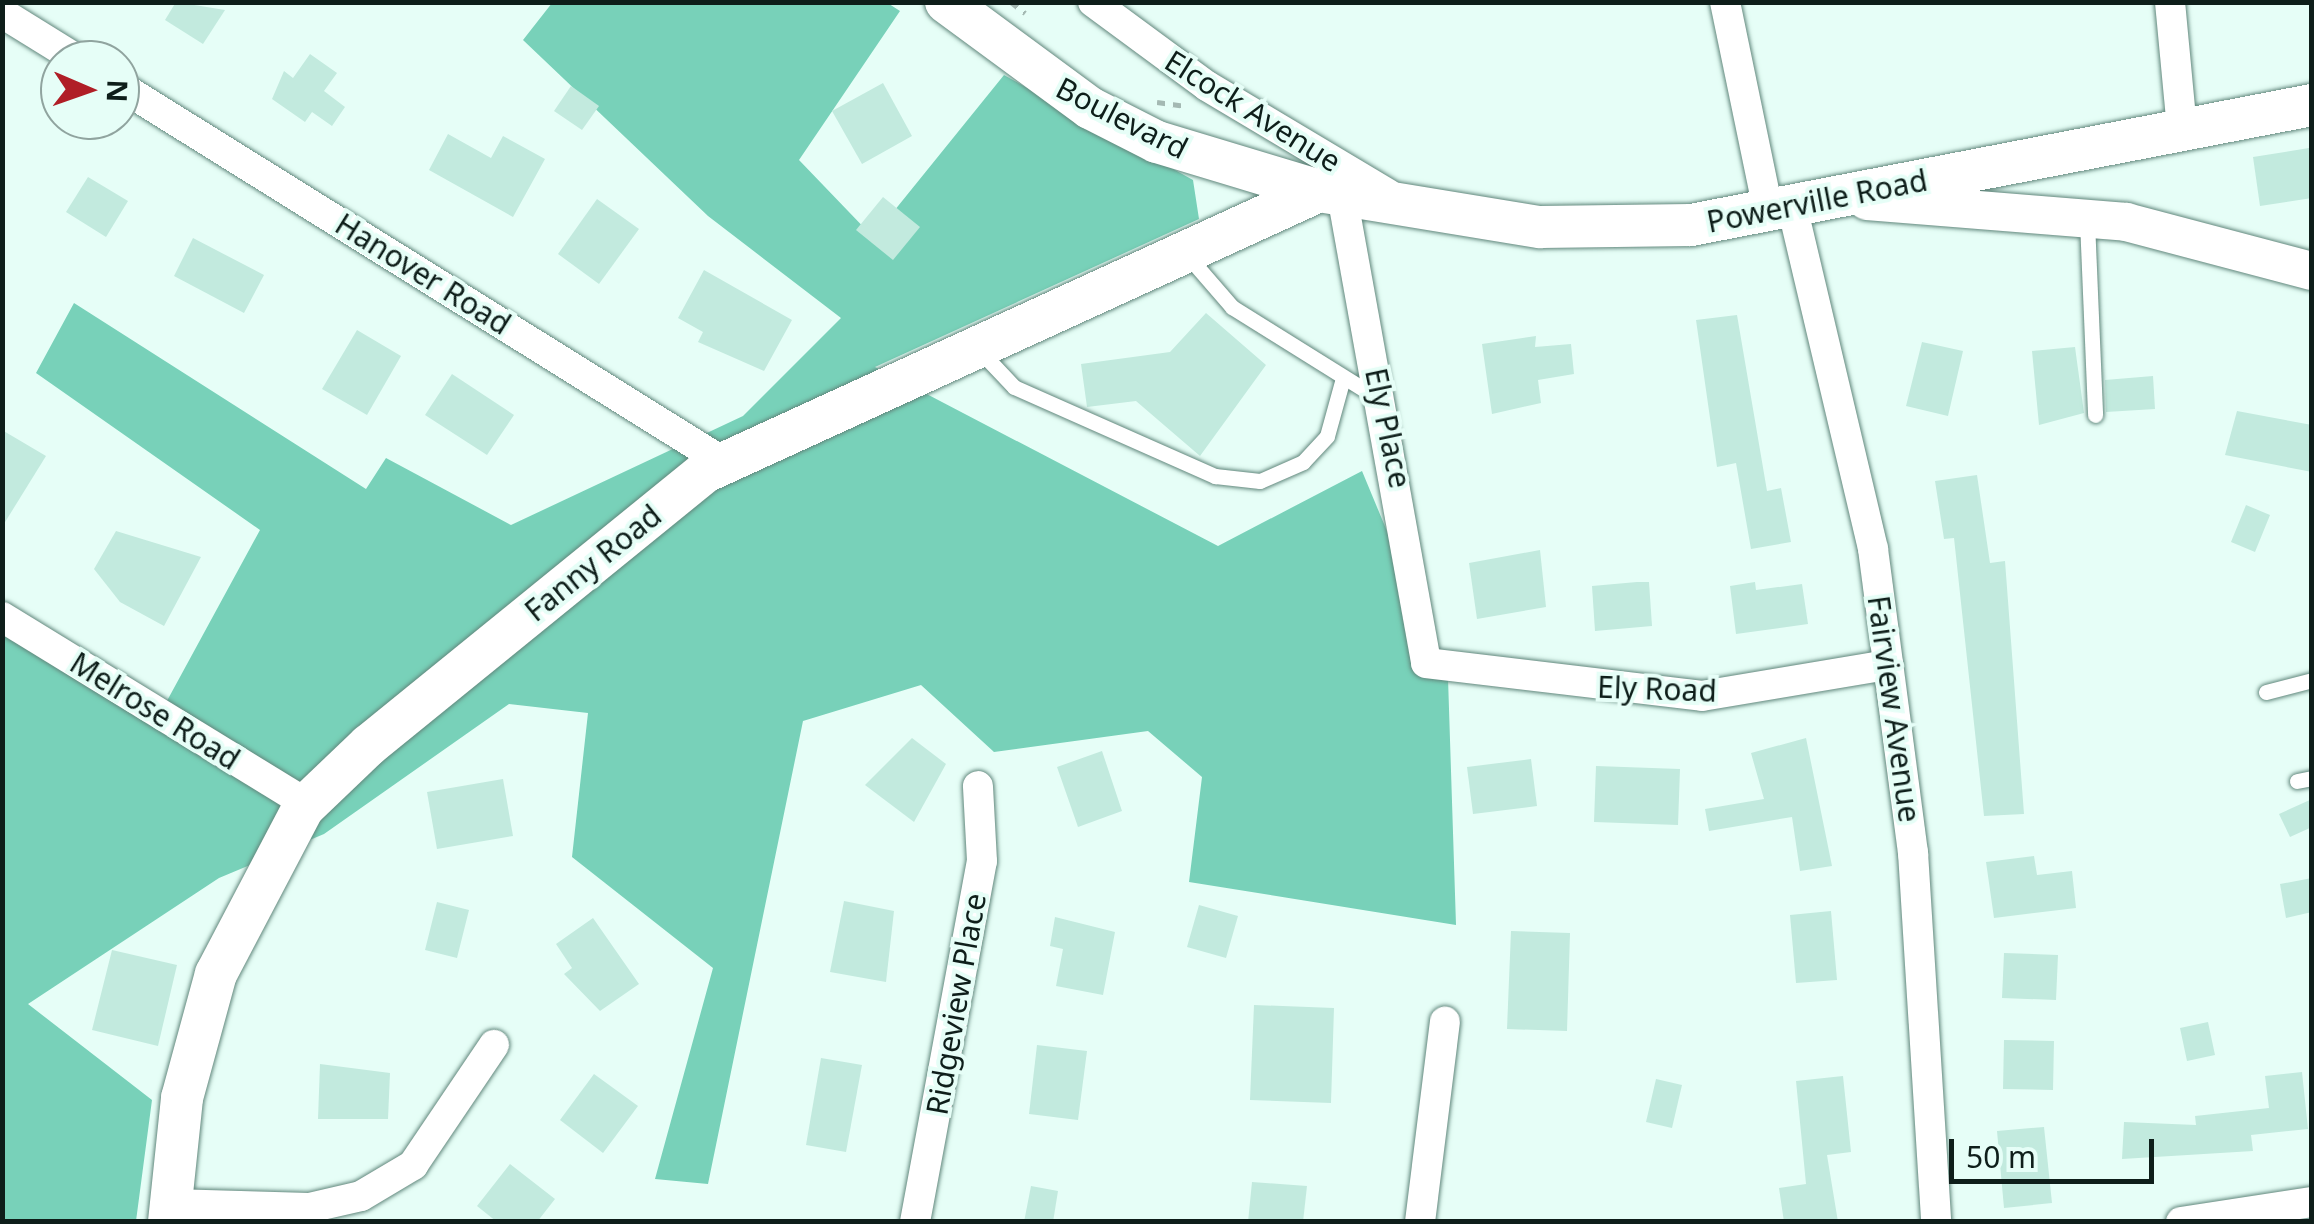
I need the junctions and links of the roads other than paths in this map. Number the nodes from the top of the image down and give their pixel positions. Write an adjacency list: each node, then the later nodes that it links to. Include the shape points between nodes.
1 (946, 2): 10 (main road, Boulevard, via 1090,108 1157,142)
2 (1093, 2): 12 (street, Elcock Avenue, via 1228,98)
3 (1725, 2): 11 (street, Fairview Avenue)
4 (2170, 2): 9 (street)
5 (2, 13): 6 (street)
6 (46, 40)
7 (140, 98): 20 (street, Hanover Road)
8 (2312, 105): 9 (main road, Powerville Road)
9 (2182, 130): 11 (main road, Powerville Road)
10 (1330, 193): 12 (main road, Powerville Road); 14 (main road, Fanny Road); 18 (street, Ely Place)
11 (1797, 205): 12 (main road, Powerville Road, via 1616,229); 13 (street); 23 (street, Fairview Avenue, via 1873,549)
12 (1418, 211)
13 (2086, 216): 15 (street); 19 (lane)
14 (1184, 251): 16 (main road, Fanny Road); 17 (lane, via 1232,307)
15 (2312, 271)
16 (974, 344): 17 (lane, via 1014,387 1215,476 1260,481 1303,462 1327,436); 20 (main road, Fanny Road)
17 (1343, 378): 18 (lane)
18 (1382, 401): 22 (street, Ely Place)
19 (2094, 415)
20 (725, 462): 27 (main road, Fanny Road)
21 (2, 617): 27 (street, Melrose Road)
22 (1426, 662): 23 (street, Ely Road, via 1702,696)
23 (1888, 665): 34 (street, Fairview Avenue, via 1913,853)
24 (2312, 680): 25 (lane)
25 (2266, 692)
26 (978, 786): 32 (street, Ridgeview Place, via 982,860)
27 (308, 804): 31 (main road, Fanny Road, via 251,896 199,1021)
28 (1445, 1022): 33 (street)
29 (494, 1045): 31 (street, via 413,1165 361,1196 309,1208)
30 (2312, 1202): 35 (street)
31 (170, 1212)
32 (914, 1222)
33 (1420, 1222)
34 (1936, 1222)
35 (2181, 1222)

